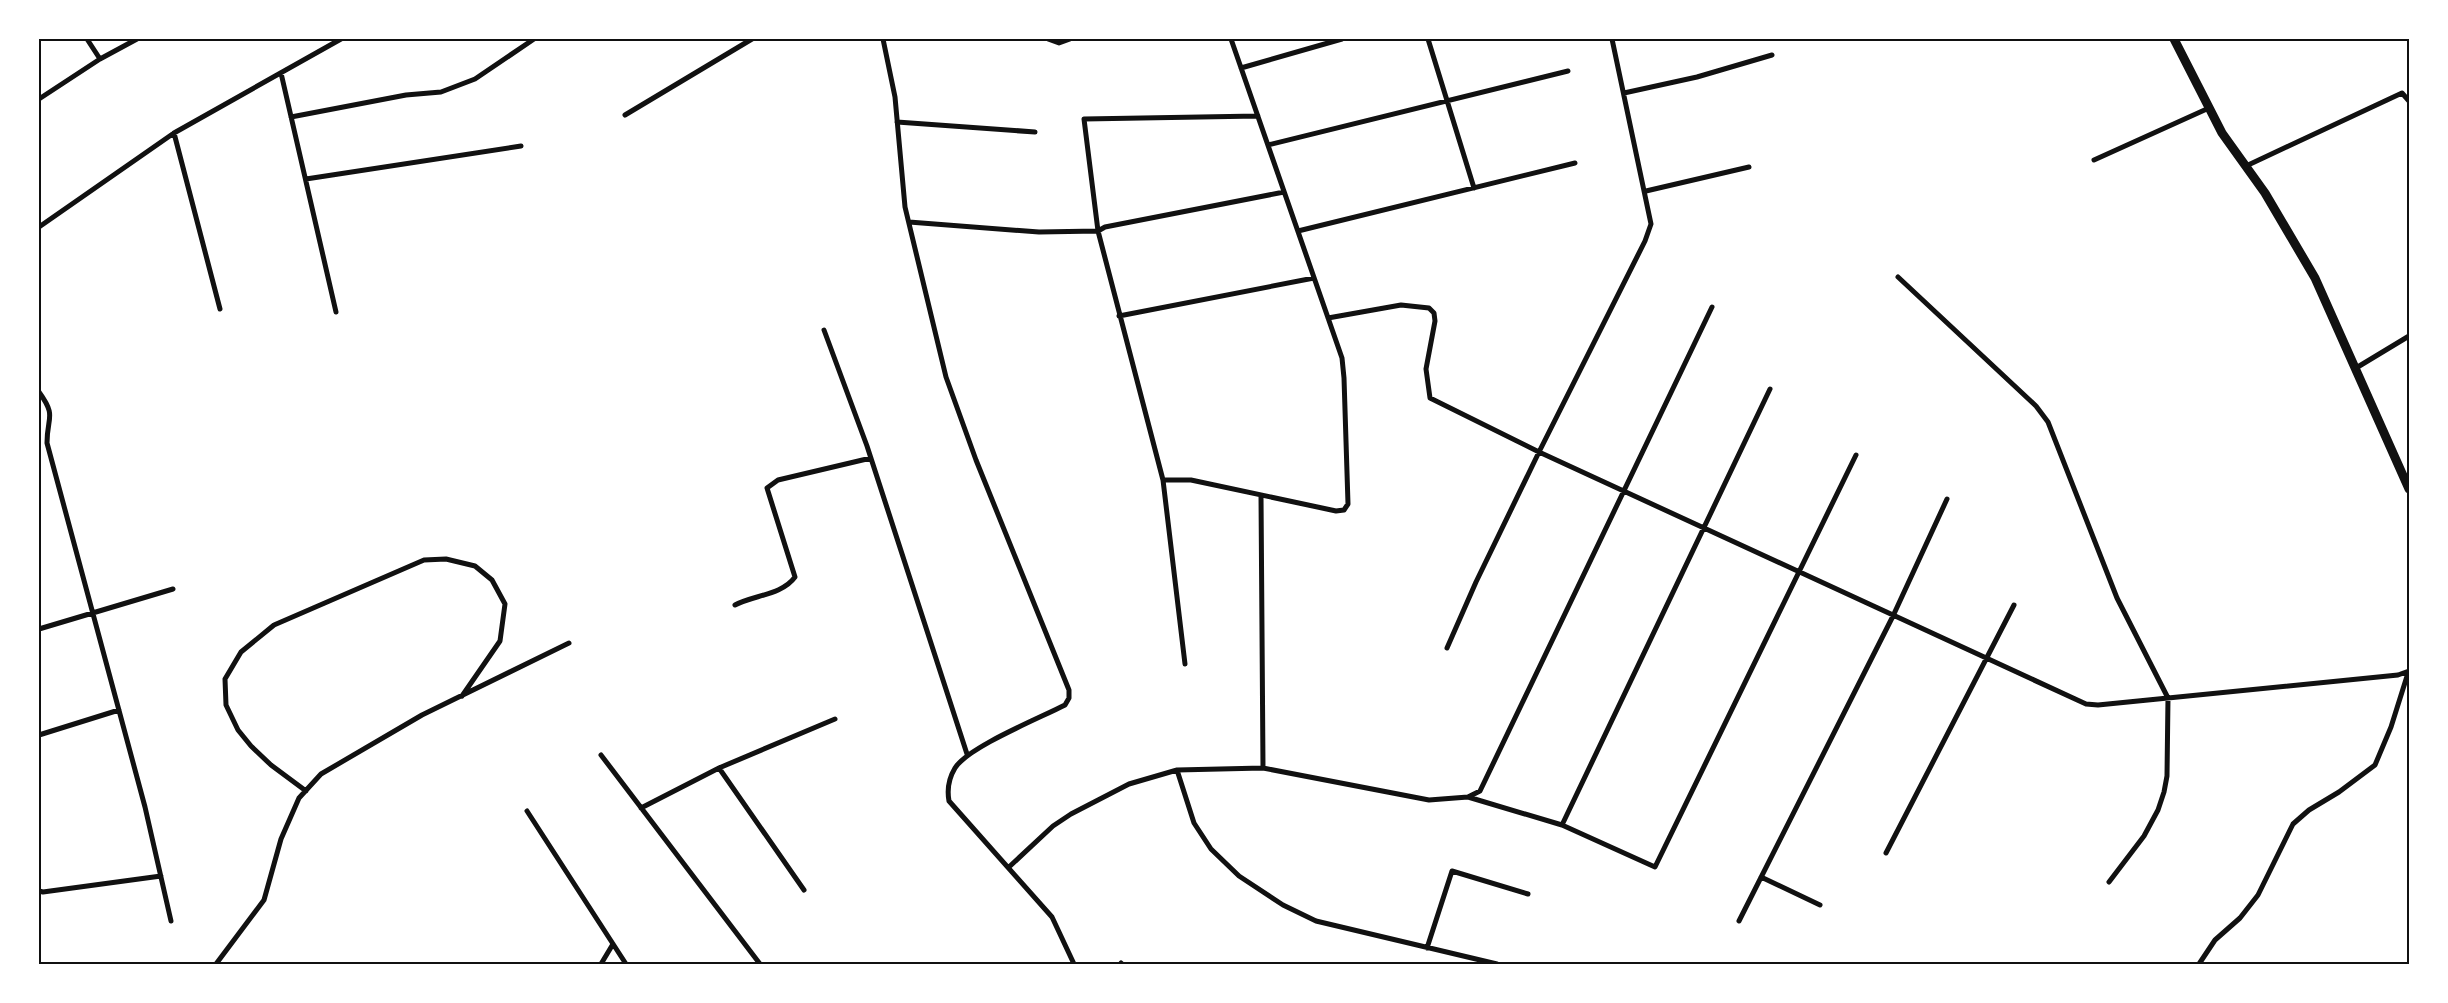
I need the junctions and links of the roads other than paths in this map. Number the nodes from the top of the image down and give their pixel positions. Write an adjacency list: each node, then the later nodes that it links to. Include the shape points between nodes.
1 (87, 39): 15 (street)
2 (137, 39): 15 (street)
3 (341, 39): 18 (street)
4 (534, 39): 26 (street, via 475,79 441,92 406,95)
5 (752, 39): 24 (street)
6 (883, 39): 27 (street)
7 (1048, 39): 8 (street, via 1059,43)
8 (1070, 39)
9 (1231, 39): 16 (street)
10 (1342, 39): 16 (street)
11 (1428, 39): 21 (street)
12 (1612, 39): 19 (street)
13 (2174, 39): 23 (street)
14 (1772, 56): 19 (street)
15 (100, 59): 20 (street)
16 (1241, 68): 25 (street)
17 (1568, 70): 21 (street)
18 (281, 73): 26 (street); 29 (street)
19 (1624, 93): 38 (street)
20 (39, 99)
21 (1447, 100): 30 (street); 37 (street)
22 (2409, 101): 34 (street, via 2402,92)
23 (2209, 108): 32 (street); 34 (street)
24 (625, 115)
25 (1258, 116): 30 (street); 42 (street, via 1084,119)
26 (291, 117): 36 (street)
27 (897, 122): 28 (street); 40 (street)
28 (1035, 132)
29 (174, 133): 41 (street); 47 (street)
30 (1268, 145): 39 (street)
31 (521, 146): 36 (street)
32 (2094, 160)
33 (1575, 163): 37 (street)
34 (2246, 166): 53 (street, via 2314,278)
35 (1749, 167): 38 (street)
36 (306, 179): 48 (street)
37 (1474, 188): 43 (street)
38 (1646, 191): 56 (street, via 1651,224 1645,241)
39 (1284, 192): 42 (street); 43 (street)
40 (909, 222): 42 (street, via 1038,232); 82 (street, via 946,377 1069,690 1065,705)
41 (39, 226)
42 (1098, 231): 49 (street)
43 (1298, 231): 45 (street)
44 (1898, 277): 78 (street, via 2036,406 2048,422 2117,598)
45 (1314, 278): 49 (street); 50 (street)
46 (1712, 307): 61 (street)
47 (220, 309)
48 (336, 312)
49 (1119, 316): 59 (street)
50 (1328, 318): 56 (street, via 1401,305 1429,308 1435,321 1426,369 1430,398); 62 (street, via 1342,358 1348,504 1344,510 1336,512)
51 (824, 330): 58 (street)
52 (2409, 336): 53 (street)
53 (2356, 368): 60 (street)
54 (1770, 390): 64 (street)
55 (39, 392): 69 (street, via 50,407 47,443)
56 (1539, 452): 61 (street); 73 (street)
57 (1856, 455): 65 (street)
58 (870, 458): 67 (street, via 778,480 767,488 795,577 789,586); 82 (street)
59 (1163, 480): 62 (street, via 1191,480); 75 (street)
60 (2409, 489)
61 (1625, 492): 64 (street); 88 (street, via 1480,791)
62 (1261, 495): 85 (street)
63 (1947, 499): 70 (street)
64 (1704, 528): 65 (street); 91 (street)
65 (1798, 572): 70 (street); 91 (street, via 1654,867)
66 (173, 589): 69 (street)
67 (735, 605)
68 (2014, 605): 74 (street)
69 (93, 614): 71 (street); 79 (street)
70 (1893, 616): 74 (street); 95 (street)
71 (39, 629)
72 (569, 643): 77 (street)
73 (1447, 648)
74 (1986, 659): 78 (street, via 2086,704); 92 (street)
75 (1185, 664)
76 (2409, 672): 78 (street); 111 (street, via 2375,765 2293,824 2258,895 2240,918 2215,940)
77 (462, 696): 87 (street, via 422,715 321,774); 87 (street, via 500,641 505,604 492,580 474,566 446,558 424,560 274,625 241,652 225,679 226,705 238,730 251,746)
78 (2168, 698): 96 (street, via 2164,792 2144,836)
79 (119, 710): 81 (street); 94 (street)
80 (835, 719): 84 (street)
81 (39, 735)
82 (967, 754): 93 (street, via 955,768 947,788 949,801)
83 (601, 755): 89 (street)
84 (719, 768): 89 (street); 97 (street)
85 (1263, 768): 86 (street); 88 (street, via 1429,800)
86 (1177, 770): 93 (street, via 1129,784 1071,814 1053,826); 104 (street, via 1194,823 1210,849 1239,876 1283,905 1316,921)
87 (306, 791): 105 (street, via 281,839 264,900)
88 (1468, 797): 91 (street)
89 (641, 808): 108 (street)
90 (527, 811): 103 (street)
91 (1562, 825)
92 (1886, 853)
93 (1009, 867): 109 (street, via 1052,917)
94 (161, 876): 98 (street); 101 (street)
95 (1761, 878): 100 (street); 102 (street)
96 (2109, 882)
97 (804, 890)
98 (39, 891)
99 (1528, 894): 104 (street, via 1452,871)
100 (1820, 905)
101 (171, 921)
102 (1740, 921)
103 (614, 944): 106 (street); 107 (street)
104 (1427, 948): 110 (street)
105 (216, 964)
106 (600, 964)
107 (626, 964)
108 (760, 964)
109 (1074, 964)
110 (1497, 964)
111 (2199, 964)

